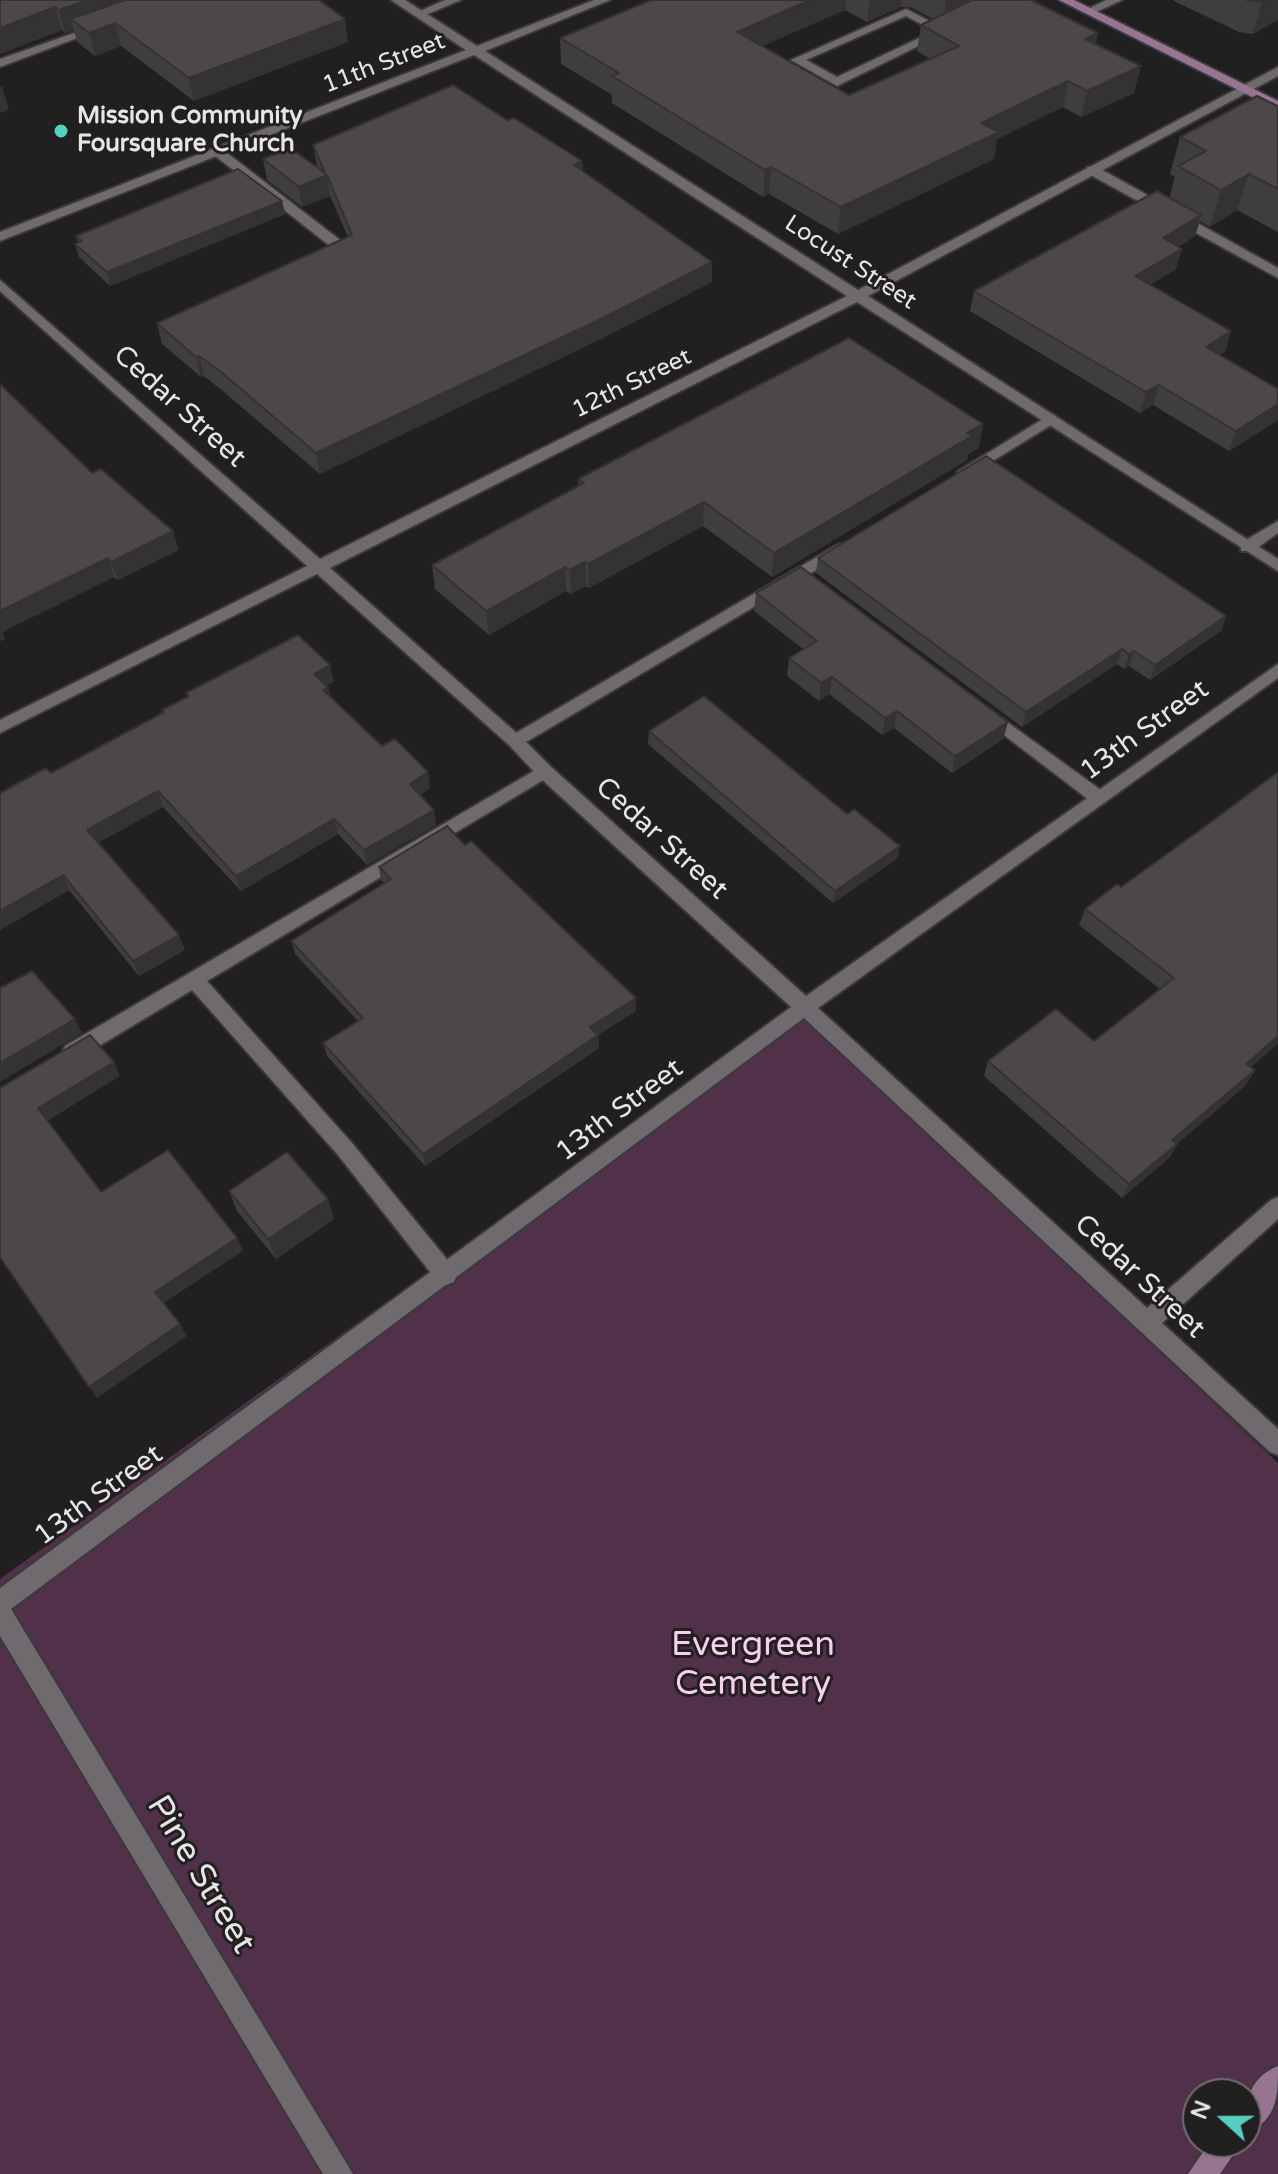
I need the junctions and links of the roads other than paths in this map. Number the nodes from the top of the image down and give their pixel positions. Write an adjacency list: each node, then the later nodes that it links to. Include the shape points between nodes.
1 (397, 0): 7 (street, Locust Street)
2 (455, 0): 7 (street)
3 (604, 0): 11 (street, 11th Street)
4 (1065, 0): 6 (main road)
5 (1116, 0): 6 (street)
6 (1088, 12): 14 (main road)
7 (419, 14): 11 (street, Locust Street)
8 (955, 25): 10 (street)
9 (105, 26): 12 (street)
10 (943, 31): 10 (street, via 837,82 797,60 906,12)
11 (478, 51): 16 (street, 11th Street); 22 (street, Locust Street)
12 (0, 63)
13 (1278, 71): 14 (street, 12th Street)
14 (1242, 89): 15 (main road); 17 (street, 12th Street)
15 (1278, 106)
16 (218, 152): 18 (street, 11th Street); 19 (street)
17 (1092, 170): 20 (street); 22 (street, 12th Street)
18 (0, 237)
19 (335, 243)
20 (1278, 274)
21 (0, 284): 28 (street, Cedar Street)
22 (859, 295): 23 (street, Locust Street); 28 (street, 12th Street)
23 (1051, 419): 24 (street); 27 (street, Locust Street)
24 (948, 482)
25 (1278, 526): 27 (street)
26 (854, 540): 33 (street, via 806,578)
27 (1247, 547): 29 (street, Locust Street)
28 (315, 566): 32 (street, 12th Street); 33 (street, Cedar Street)
29 (1278, 566)
30 (1278, 670): 35 (street, 13th Street)
31 (972, 703): 35 (street)
32 (0, 727)
33 (515, 741): 34 (street, Cedar Street)
34 (544, 771): 36 (street); 37 (street, Cedar Street)
35 (1099, 798): 37 (street, 13th Street)
36 (194, 980): 38 (street); 40 (street, via 345,1149)
37 (805, 1007): 40 (street, 13th Street); 41 (street, Cedar Street)
38 (52, 1064)
39 (1278, 1206): 41 (street)
40 (446, 1275): 43 (street, 13th Street)
41 (1147, 1322): 42 (street, Cedar Street)
42 (1278, 1444)
43 (0, 1603)
44 (0, 1613): 47 (street, Pine Street)
45 (1278, 2080): 46 (main road)
46 (1262, 2100)
47 (339, 2174)

